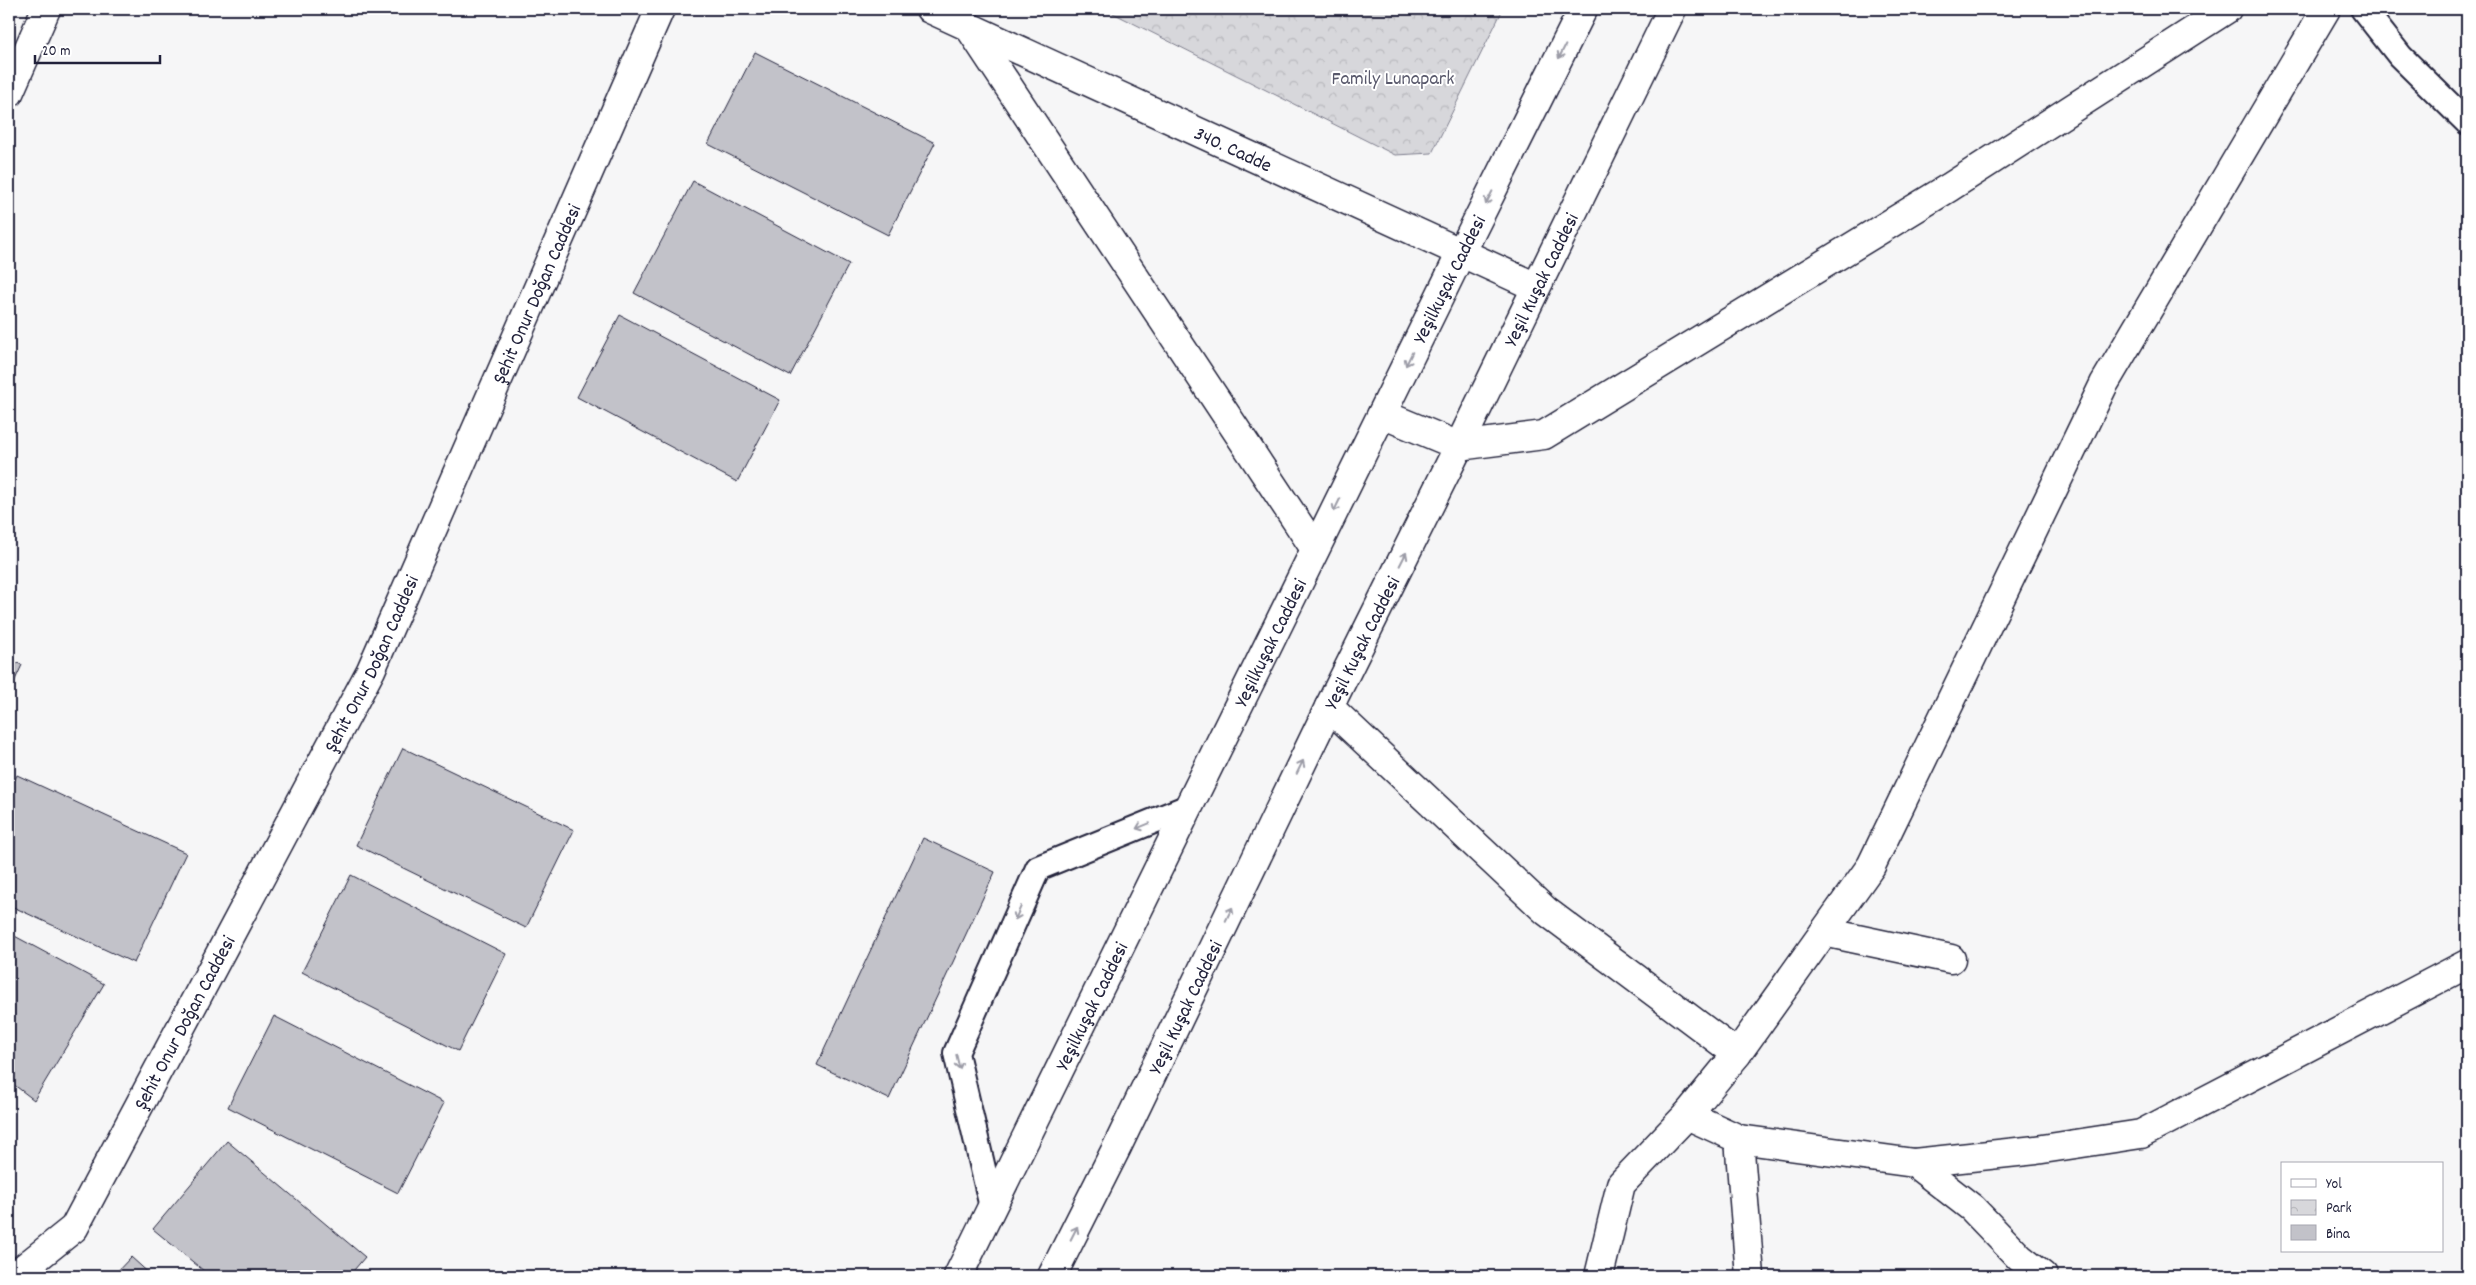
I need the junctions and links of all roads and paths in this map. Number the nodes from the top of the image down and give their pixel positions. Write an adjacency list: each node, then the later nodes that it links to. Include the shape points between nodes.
1 (46, 9): 10 (street)
2 (660, 9): 28 (street, Şehit Onur Doğan Caddesi, via 371,670 74,1228)
3 (930, 9): 9 (street, 340. Cadde)
4 (1584, 9): 12 (street, Yeşilkuşak Caddesi, one-way to 12)
5 (1672, 9): 13 (street, Yeşil Kuşak Caddesi)
6 (2227, 9): 15 (street, via 1950,187 1544,436)
7 (2326, 9): 19 (street, via 2104,384 1871,866)
8 (2363, 9): 11 (lane, via 2400,56)
9 (969, 27): 12 (street, 340. Cadde); 16 (street)
10 (9, 93)
11 (2467, 122)
12 (1461, 253): 13 (street, 340. Cadde); 14 (street, Yeşilkuşak Caddesi, one-way to 14)
13 (1536, 287): 15 (street, Yeşil Kuşak Caddesi)
14 (1382, 414): 15 (street); 16 (street, Yeşilkuşak Caddesi, one-way to 16)
15 (1459, 446): 17 (street, Yeşil Kuşak Caddesi, one-way to 15)
16 (1315, 550): 18 (street, Yeşilkuşak Caddesi)
17 (1329, 707): 22 (street, via 1546,911); 30 (street, Yeşil Kuşak Caddesi, one-way to 17, via 1122,1138)
18 (1188, 807): 26 (street, Yeşilkuşak Caddesi); 26 (lane, one-way to 26, via 1038,868 956,1052)
19 (1824, 932): 20 (street); 22 (street)
20 (1951, 959)
21 (2467, 964): 25 (street, via 2141,1134 2036,1150)
22 (1737, 1054): 23 (street)
23 (1687, 1115): 24 (street); 31 (street, via 1621,1184)
24 (1739, 1139): 25 (street); 32 (street)
25 (1914, 1163): 27 (street, via 1972,1208)
26 (992, 1207): 29 (street, Yeşilkuşak Caddesi)
27 (2020, 1267): 33 (street)
28 (14, 1276)
29 (958, 1276)
30 (1052, 1276)
31 (1599, 1276)
32 (1750, 1276)
33 (2043, 1276)

